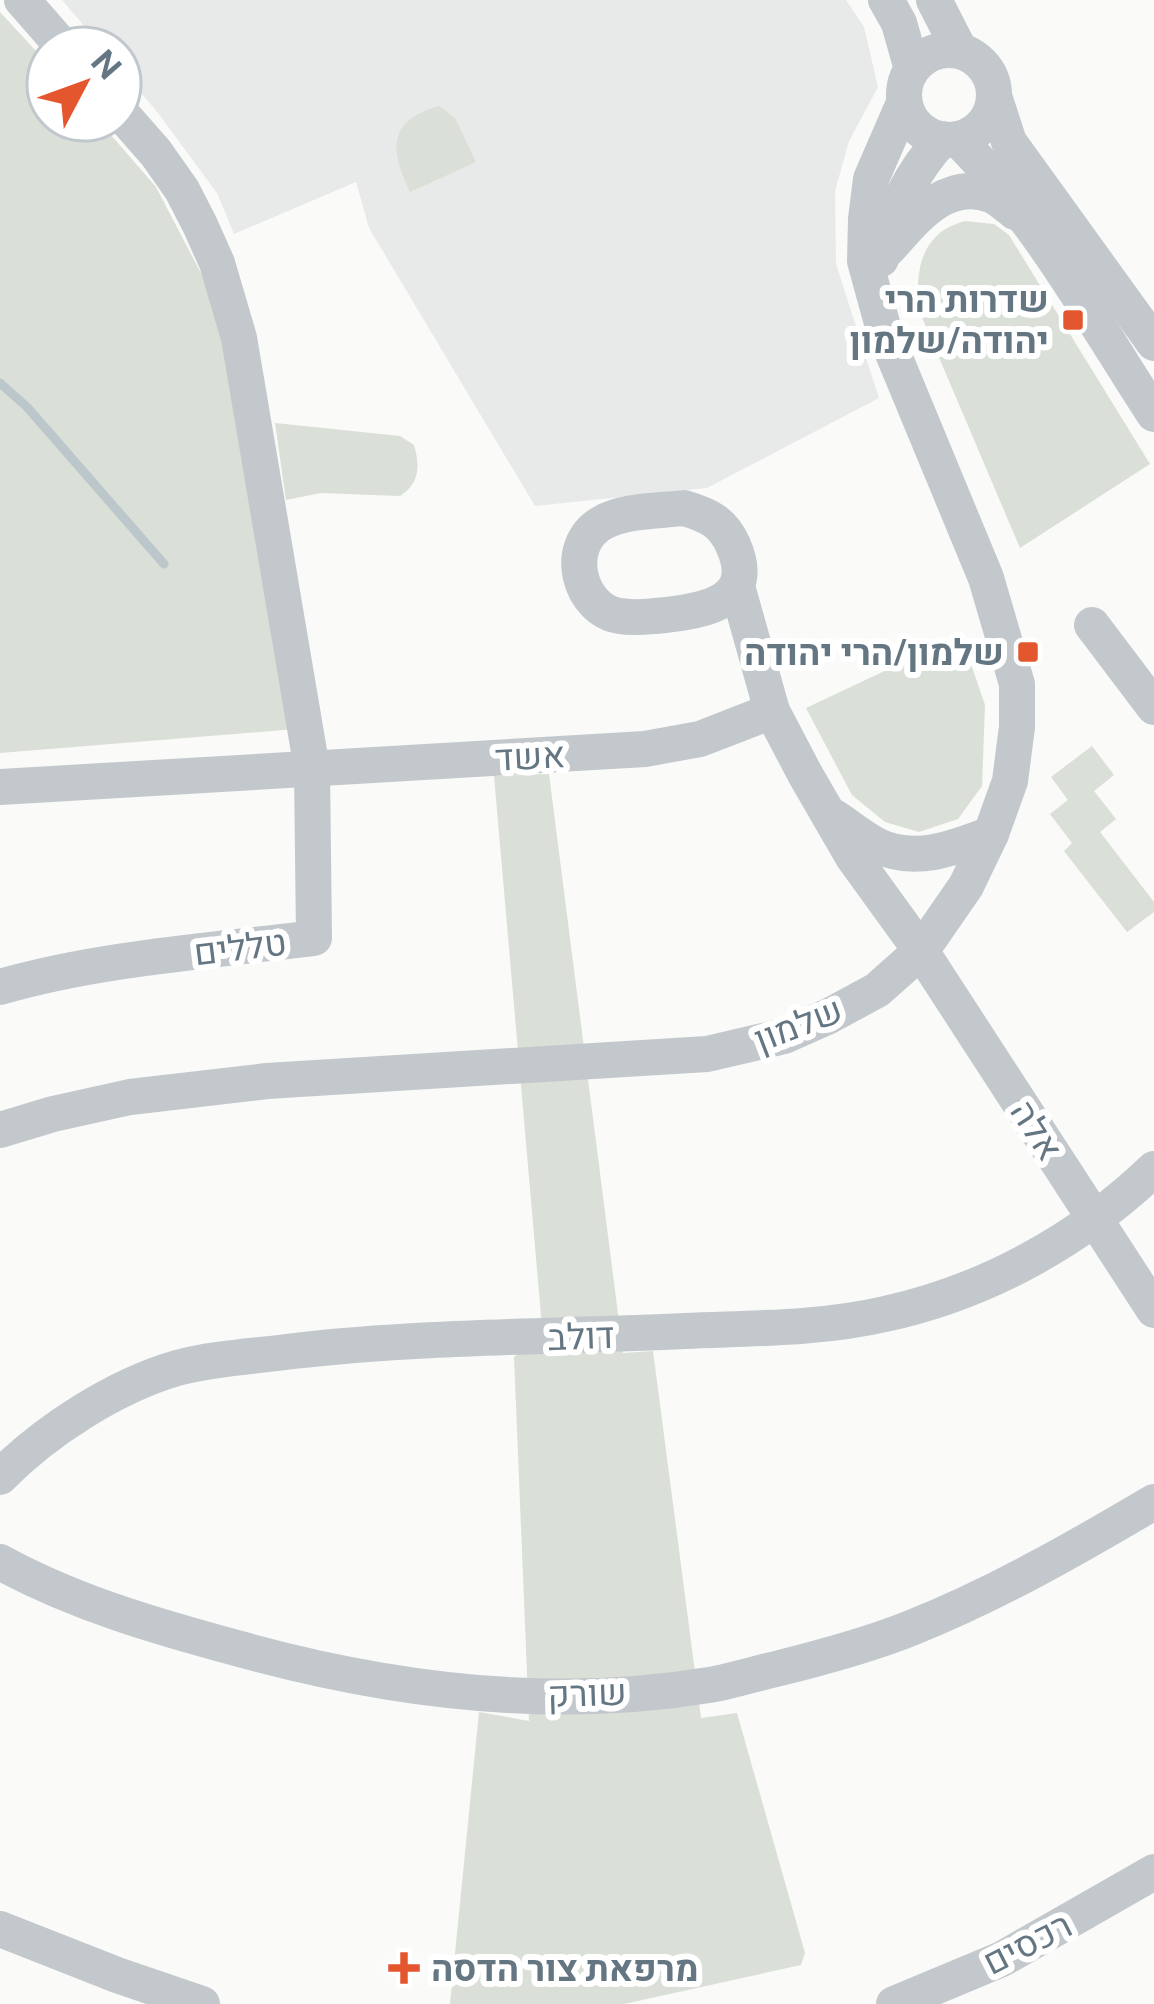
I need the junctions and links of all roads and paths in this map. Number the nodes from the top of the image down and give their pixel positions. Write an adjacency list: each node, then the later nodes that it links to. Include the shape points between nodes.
1 (22, 0): 4 (street)
2 (886, 0): 6 (street, via 899,23)
3 (934, 0): 5 (street)
4 (43, 24)
5 (960, 51): 6 (street, via 933,52); 7 (street, via 985,68)
6 (908, 86): 9 (street, via 918,127); 12 (street, שלמון, via 871,179 866,219 866,261)
7 (994, 96): 9 (street, via 983,124); 13 (street, via 1009,142)
8 (144, 139): 21 (street, via 182,190 218,263 235,322)
9 (950, 139): 10 (street); 11 (street, שלמון, via 908,184)
10 (1031, 224): 11 (street, via 992,195 950,193); 14 (street)
11 (881, 256): 12 (street, שלמון)
12 (885, 334): 24 (street, שלמון, via 986,578 1017,684 1010,781)
13 (1154, 343)
14 (1154, 414)
15 (737, 586): 16 (street); 16 (street, via 731,539 705,514 684,508 622,516 587,536 578,571 610,614); 18 (street)
16 (706, 610): 18 (street)
17 (1092, 625): 19 (street)
18 (754, 645): 20 (street)
19 (1154, 707)
20 (772, 711): 21 (street, אשד, via 700,739 645,749); 23 (street)
21 (312, 769): 22 (street, אשד); 26 (street, טללים, via 314,938)
22 (0, 787)
23 (827, 813): 24 (street, via 878,846 909,854 951,850); 25 (street)
24 (991, 834): 25 (street, שלמון)
25 (921, 951): 27 (street, שלמון, via 877,990 829,1016 707,1054 267,1081 130,1097); 29 (street, אלה)
26 (0, 987)
27 (0, 1130)
28 (1154, 1169): 29 (street, דולב)
29 (1095, 1219): 30 (street, אלה); 31 (street, דולב, via 1018,1268 884,1315 807,1326 341,1346 177,1368 50,1432)
30 (1154, 1310)
31 (0, 1477)
32 (1154, 1502): 33 (street, שורק, via 909,1629 710,1684 591,1696 474,1694 307,1666 150,1624)
33 (0, 1562)
34 (1154, 1872): 37 (street, רכסים, via 1002,1959)
35 (0, 1929): 36 (street)
36 (202, 2004)
37 (894, 2004)

